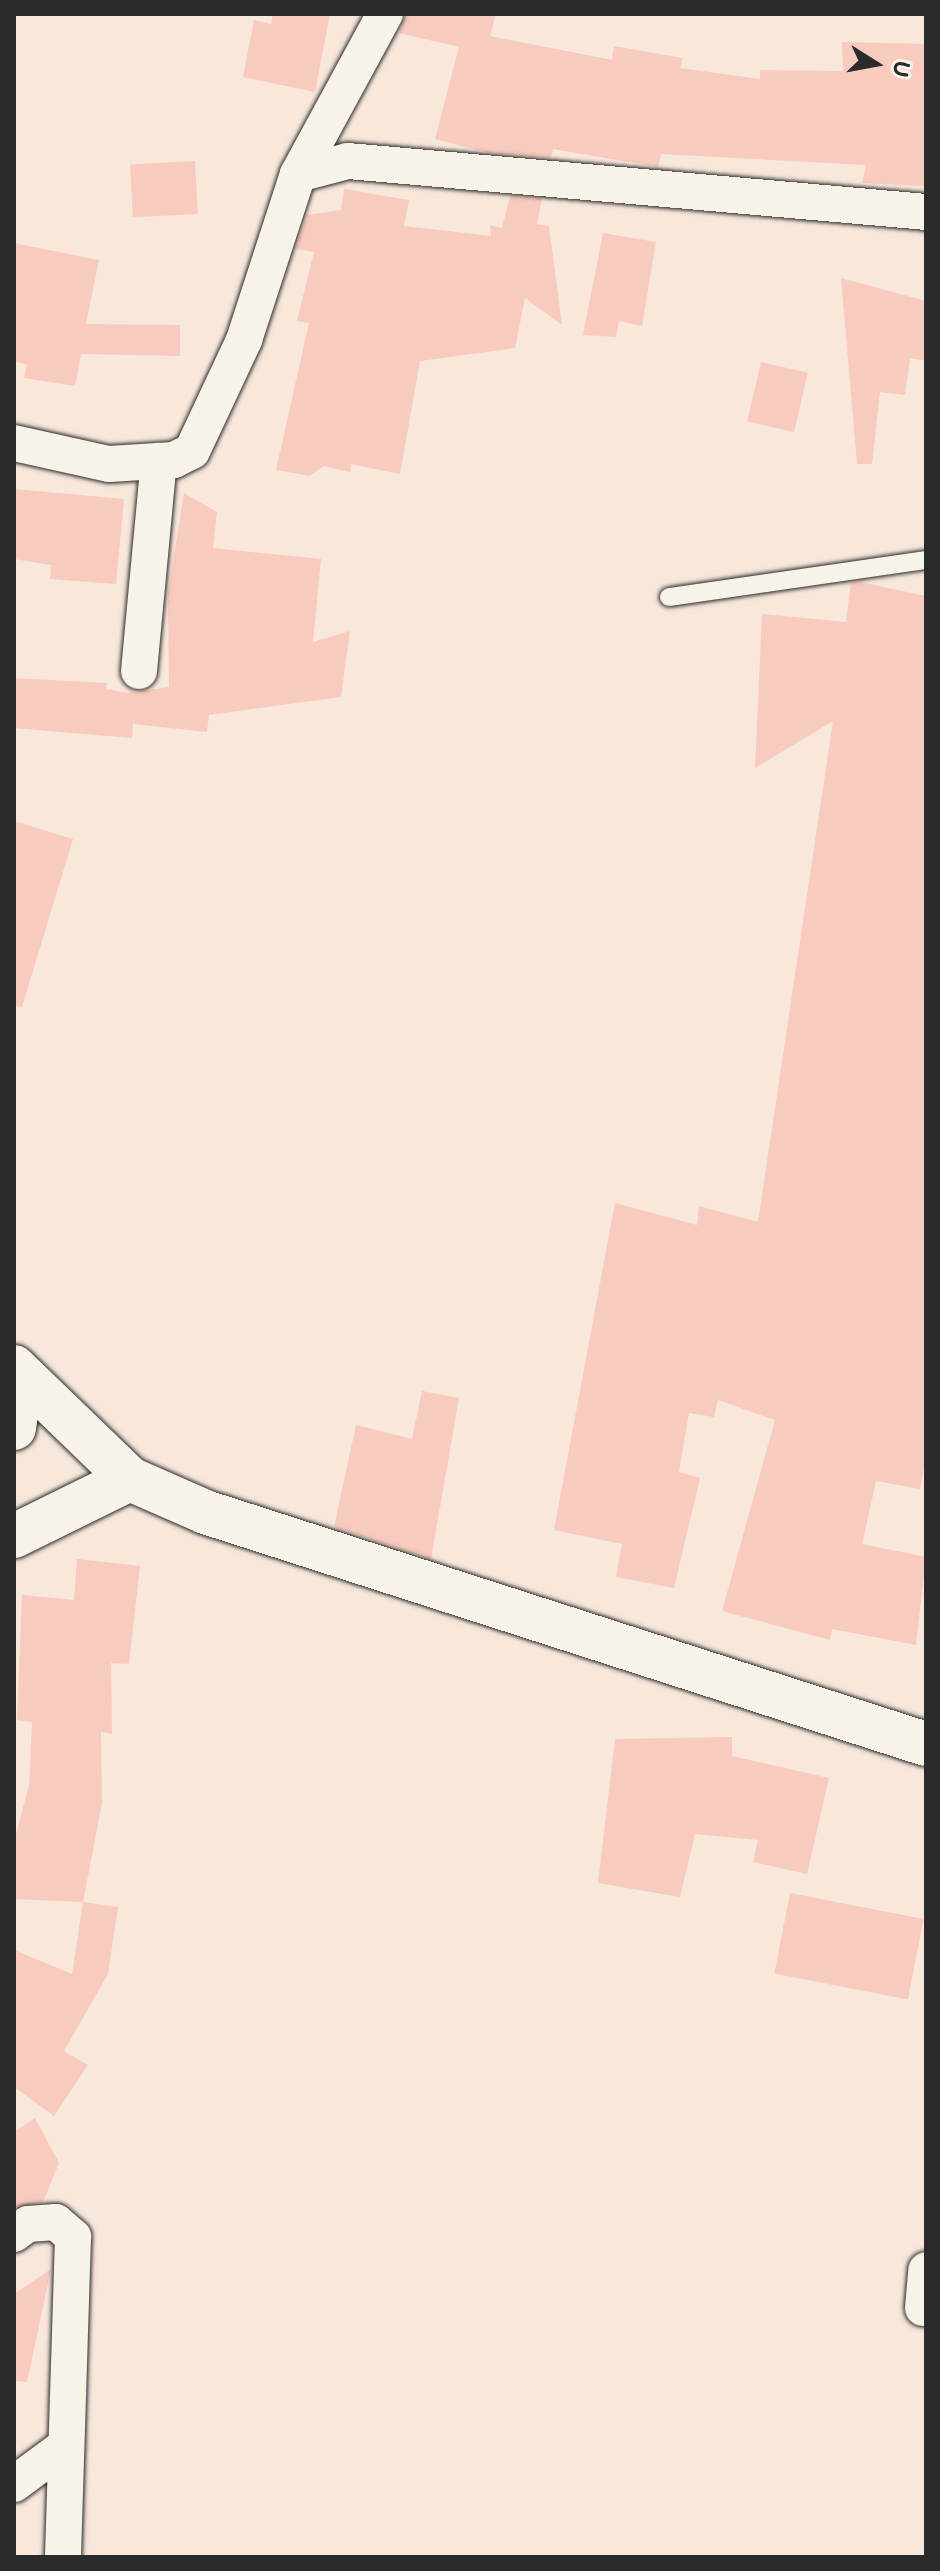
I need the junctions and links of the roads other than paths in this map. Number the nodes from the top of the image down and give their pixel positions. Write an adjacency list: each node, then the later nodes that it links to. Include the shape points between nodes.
1 (385, 14): 2 (street)
2 (298, 174): 3 (street, via 348,161); 5 (street, via 206,431 192,451)
3 (926, 212)
4 (14, 443): 5 (street, via 109,464)
5 (159, 461): 8 (street)
6 (926, 560): 7 (lane)
7 (669, 597)
8 (139, 671)
9 (18, 1372): 10 (street); 11 (street)
10 (14, 1428)
11 (130, 1479): 12 (street); 13 (street, via 205,1512)
12 (14, 1536)
13 (926, 1744)
14 (14, 2234): 17 (street, via 28,2224 56,2222 73,2237)
15 (926, 2270): 16 (street)
16 (923, 2308)
17 (64, 2447): 18 (street); 19 (street)
18 (14, 2484)
19 (63, 2557)

